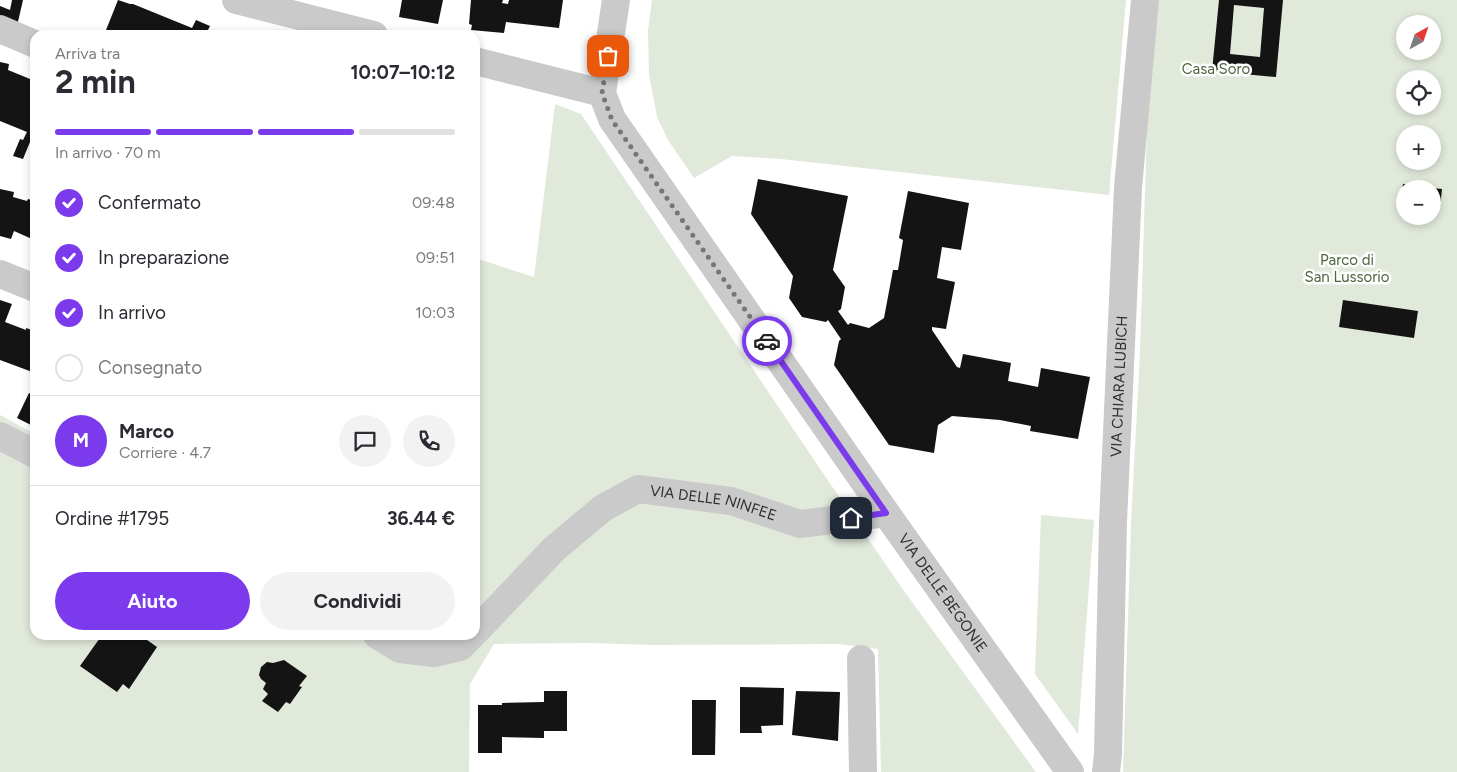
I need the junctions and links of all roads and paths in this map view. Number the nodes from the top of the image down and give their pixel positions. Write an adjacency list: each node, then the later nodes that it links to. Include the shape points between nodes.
1 (236, 0): 5 (street)
2 (616, 0): 8 (street, VIA DELLE BEGONIE)
3 (1145, 0): 20 (street, VIA CHIARA LUBICH, via 1128,198 1113,522)
4 (0, 29): 6 (street)
5 (354, 30)
6 (30, 42)
7 (480, 62): 8 (street)
8 (602, 93): 13 (street, VIA DELLE BEGONIE, via 612,120)
9 (0, 274): 10 (street)
10 (30, 286)
11 (0, 436): 12 (street)
12 (30, 451)
13 (886, 513): 14 (street, VIA DELLE NINFEE, via 800,524 731,501 638,489 603,508 554,549); 19 (street, VIA DELLE BEGONIE)
14 (480, 627)
15 (385, 640): 16 (street, via 400,649 434,653 460,647)
16 (467, 640)
17 (861, 659): 18 (street)
18 (863, 772)
19 (1070, 772)
20 (1106, 772)

